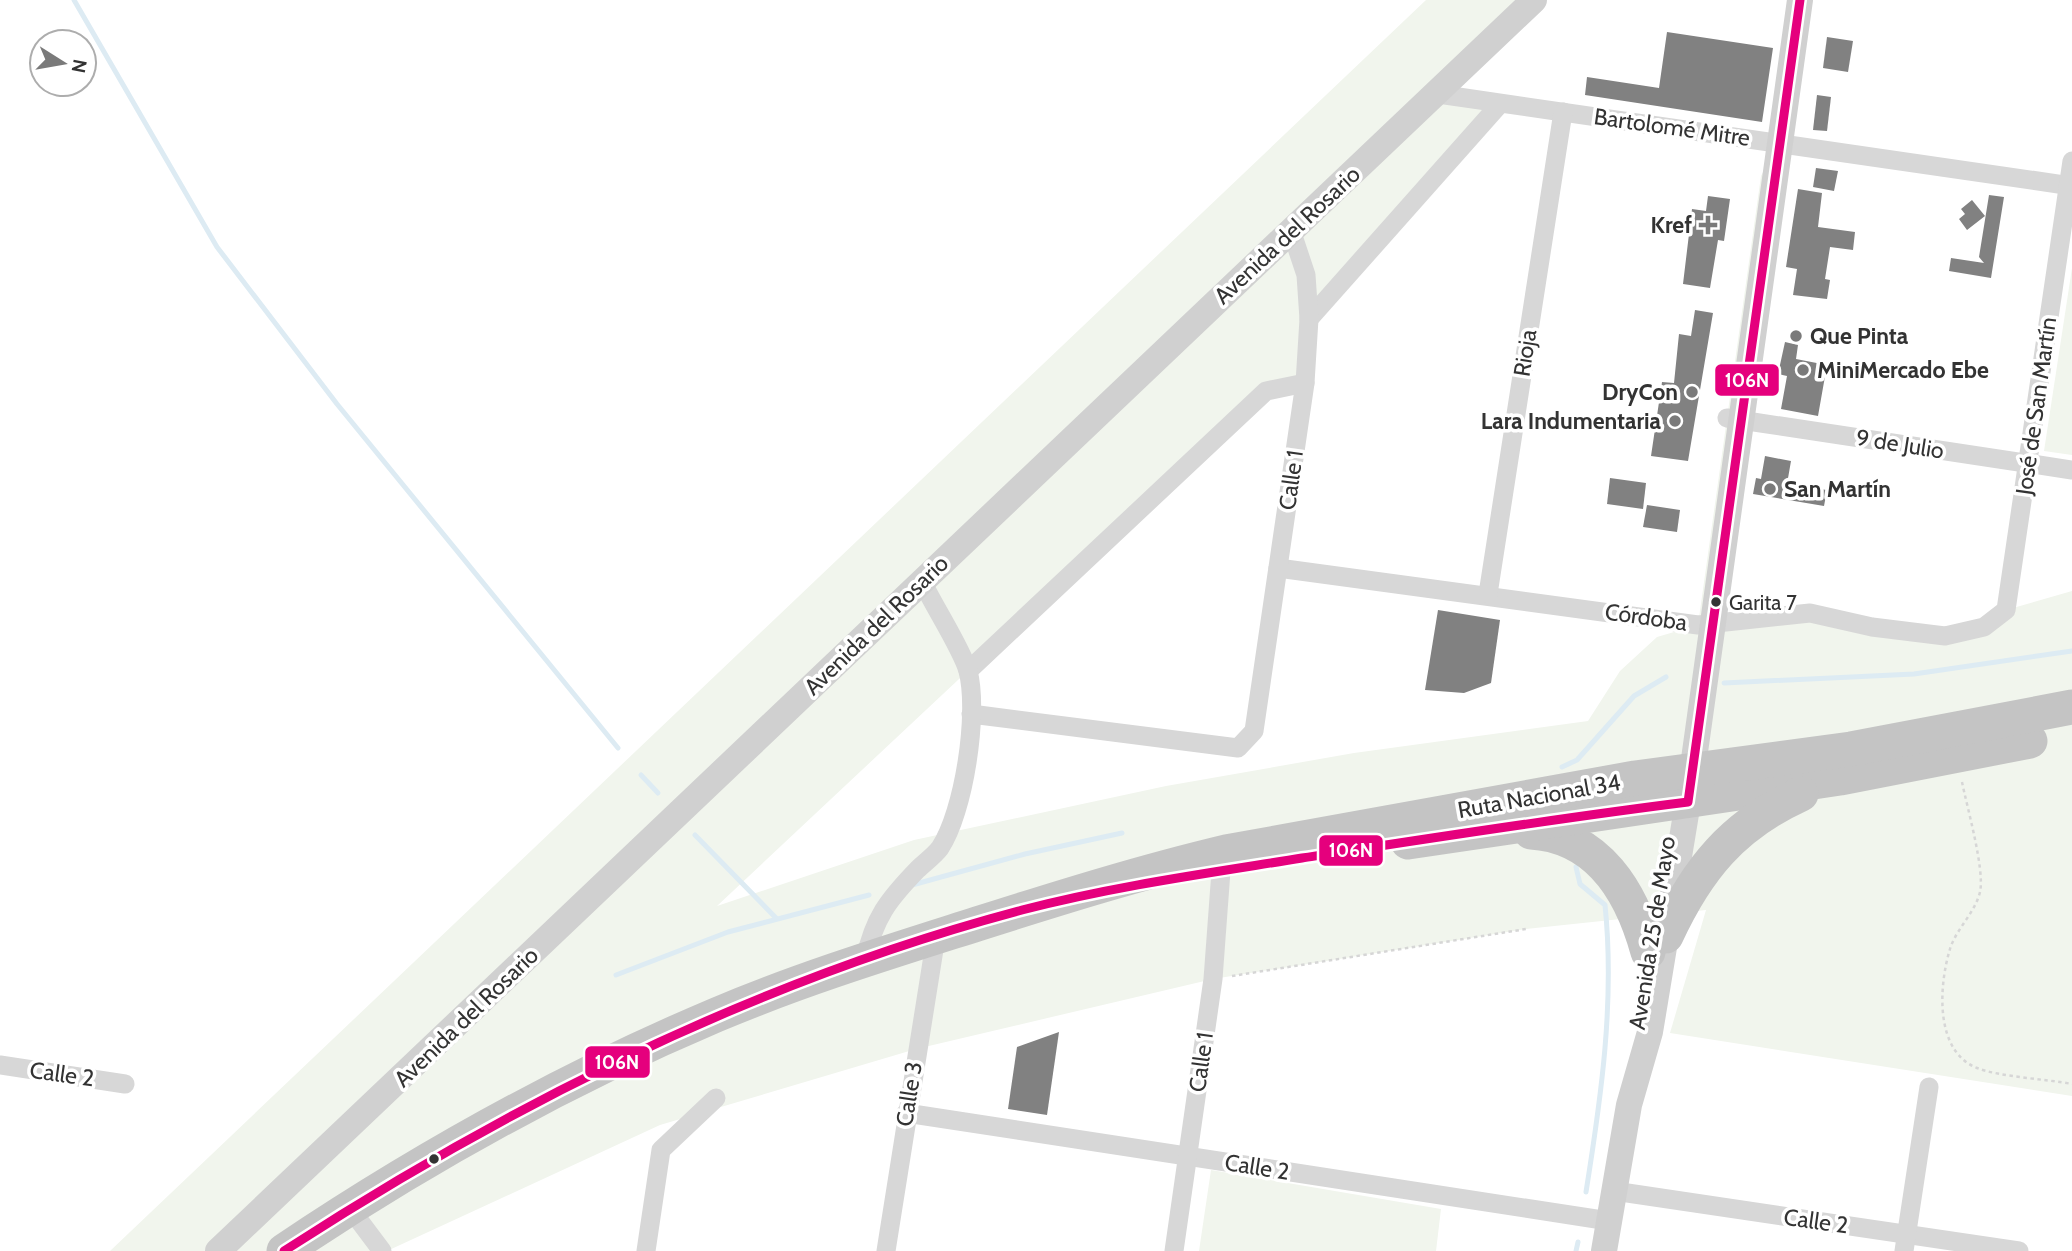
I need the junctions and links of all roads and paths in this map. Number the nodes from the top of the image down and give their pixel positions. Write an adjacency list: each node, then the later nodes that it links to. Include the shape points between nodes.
1 (1534, 0): 3 (main road, Avenida del Rosario)
2 (1800, 0): 6 (main road, Avenida 25 de Mayo)
3 (1437, 94): 4 (street, Bartolomé Mitre); 9 (main road, Avenida del Rosario)
4 (1499, 105): 5 (street, Bartolomé Mitre); 10 (street)
5 (1563, 112): 6 (street, Bartolomé Mitre); 17 (street, Rioja)
6 (1779, 142): 8 (street, Bartolomé Mitre); 12 (main road, Avenida 25 de Mayo, via 1761,176)
7 (2072, 161): 8 (street, José de San Martín)
8 (2070, 185): 13 (street, José de San Martín)
9 (1291, 230): 10 (street, Calle 1, via 1306,275); 16 (main road, Avenida del Rosario)
10 (1309, 319): 11 (street, Calle 1)
11 (1305, 383): 15 (street, Calle 1); 20 (street, via 1266,391)
12 (1735, 419): 13 (street, 9 de Julio); 19 (main road, Avenida 25 de Mayo)
13 (2028, 463): 14 (street, 9 de Julio); 18 (street, José de San Martín)
14 (2072, 470)
15 (1278, 568): 17 (street, Córdoba); 22 (street, Calle 1, via 1254,731 1238,748)
16 (922, 581): 20 (street); 46 (main road, Avenida del Rosario)
17 (1488, 594): 19 (street, Córdoba)
18 (2006, 610): 19 (street, Córdoba, via 1984,627 1945,636 1810,613)
19 (1705, 625): 26 (main road, Avenida 25 de Mayo)
20 (968, 671): 22 (street)
21 (2072, 707): 26 (highway, Ruta Nacional 34)
22 (971, 714): 33 (street, via 957,808 940,848 887,901 871,931)
23 (2072, 729): 24 (highway, Ruta Nacional 34)
24 (1963, 756): 25 (highway, Ruta Nacional 34); 37 (path, via 1962,781 1980,892 1951,947 1942,983 1944,1022 1956,1054 1977,1068)
25 (1840, 778): 26 (highway, Ruta Nacional 34); 32 (highway, via 1771,808 1743,826 1706,867)
26 (1683, 787): 27 (highway, Ruta Nacional 34); 29 (highway, Ruta Nacional 34, via 1226,852 1164,866); 32 (main road, Avenida 25 de Mayo)
27 (1426, 840): 28 (highway, Ruta Nacional 34); 32 (highway, via 1531,832 1572,841 1607,867)
28 (1221, 871): 29 (highway, Ruta Nacional 34); 34 (street, Calle 1)
29 (1012, 913): 31 (highway, Ruta Nacional 34)
30 (1526, 929): 34 (path)
31 (936, 937): 33 (highway, Ruta Nacional 34); 40 (street, Calle 3)
32 (1657, 944): 42 (main road, Avenida 25 de Mayo, via 1635,1030 1629,1105)
33 (864, 960): 43 (highway, Ruta Nacional 34, via 718,1014 622,1056 433,1156)
34 (1213, 979): 41 (street, Calle 1)
35 (0, 1065): 36 (street, Calle 2)
36 (125, 1084)
37 (2072, 1084)
38 (1929, 1087): 45 (street)
39 (716, 1098): 49 (street, via 661,1150)
40 (906, 1113): 41 (street, Calle 2); 50 (street, Calle 3)
41 (1188, 1156): 44 (street, Calle 2); 51 (street, Calle 1)
42 (1614, 1191): 44 (main road, Avenida 25 de Mayo); 45 (street, Calle 2)
43 (349, 1208): 47 (highway, Ruta Nacional 34); 48 (street)
44 (1609, 1221): 52 (main road, Avenida 25 de Mayo)
45 (1905, 1243): 53 (street, Calle 2)
46 (218, 1251)
47 (284, 1251)
48 (382, 1251)
49 (646, 1251)
50 (886, 1251)
51 (1174, 1251)
52 (1604, 1251)
53 (2019, 1251)

